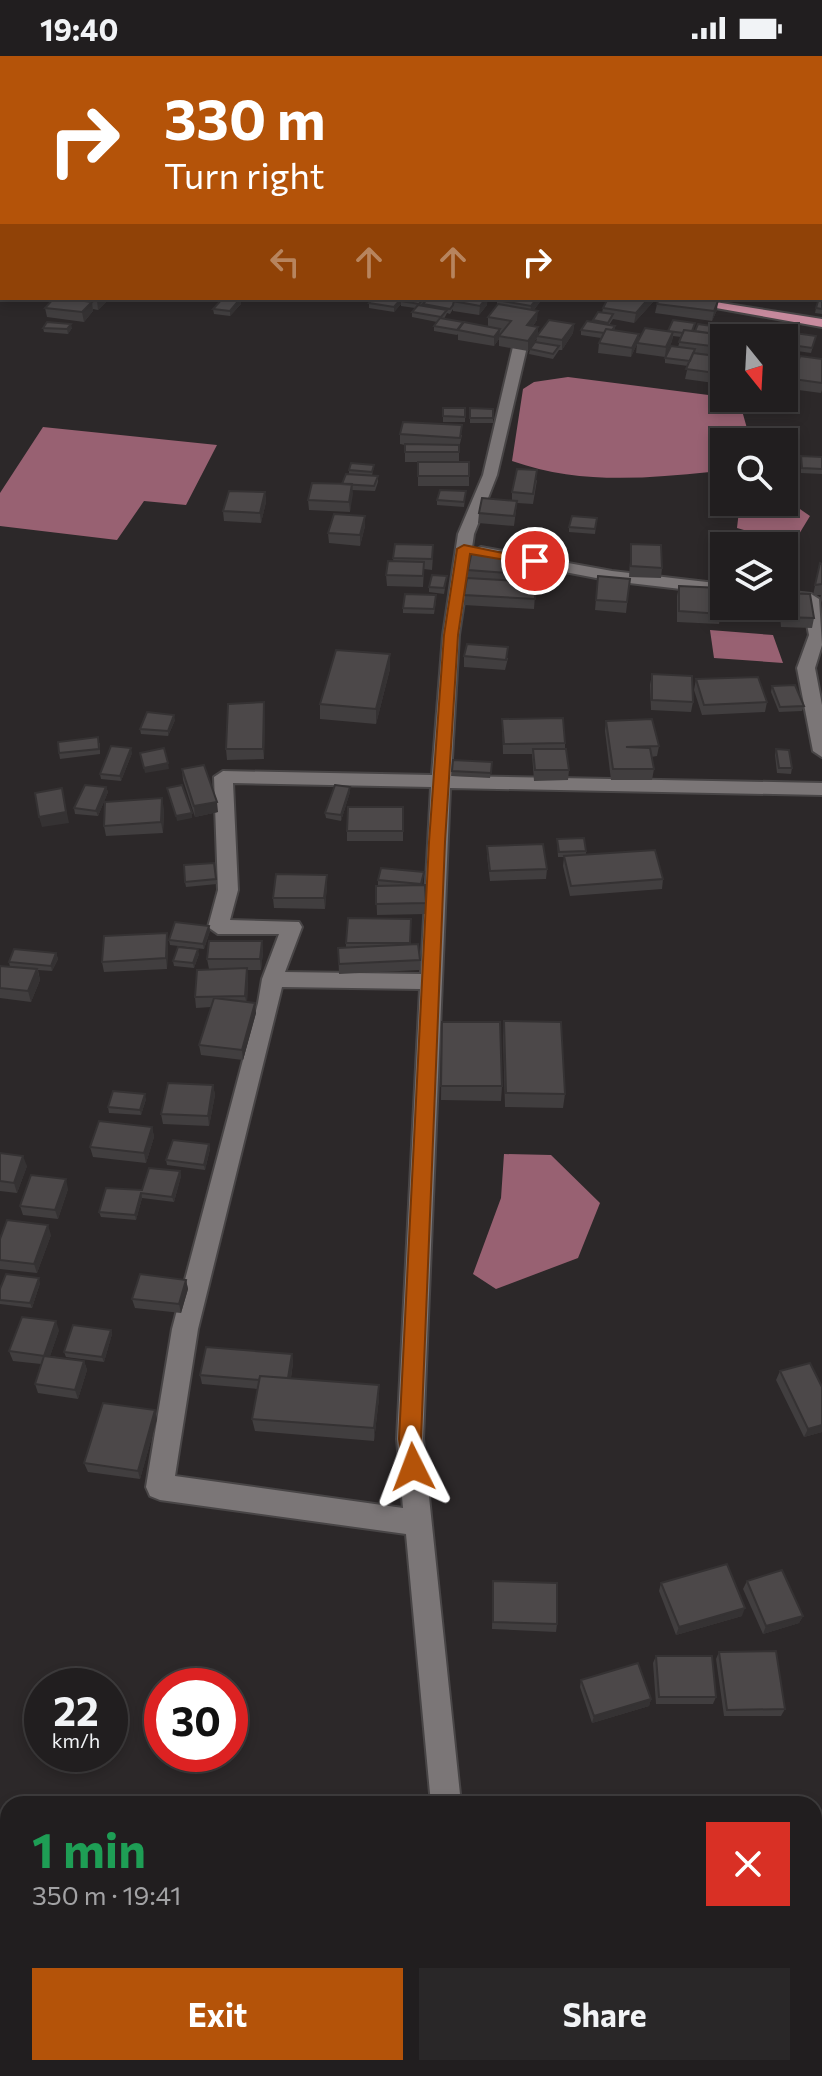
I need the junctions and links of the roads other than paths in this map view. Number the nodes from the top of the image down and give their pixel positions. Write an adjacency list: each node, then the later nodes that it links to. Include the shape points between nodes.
1 (524, 300): 4 (street, via 523,334 490,475)
2 (678, 300): 3 (highway)
3 (822, 323)
4 (464, 549): 5 (street); 8 (street, via 451,635)
5 (710, 587)
6 (798, 598): 7 (street, via 811,599 817,635 806,668)
7 (822, 751)
8 (441, 782): 9 (street); 10 (street, via 223,777 228,890 218,927 292,927); 11 (street)
9 (822, 789)
10 (272, 979): 11 (street); 12 (street, via 185,1329 160,1487)
11 (431, 982): 12 (street, via 410,1439)
12 (418, 1523): 13 (street)
13 (445, 1796)

